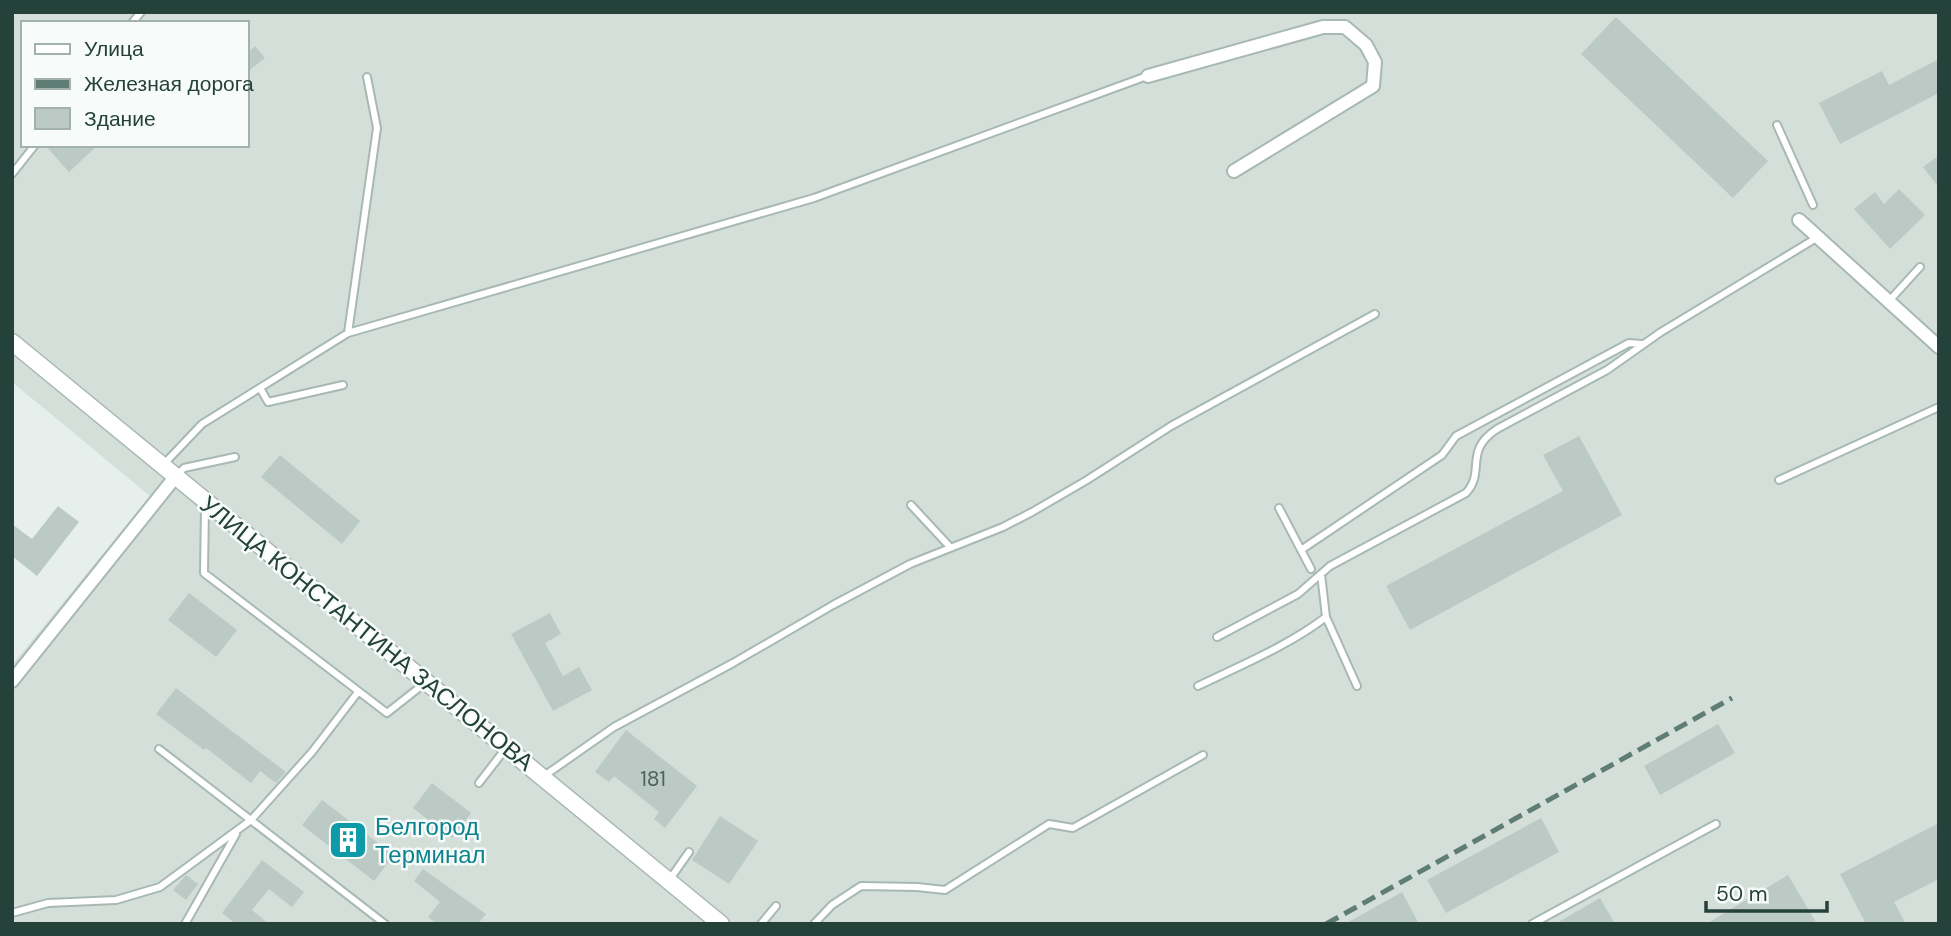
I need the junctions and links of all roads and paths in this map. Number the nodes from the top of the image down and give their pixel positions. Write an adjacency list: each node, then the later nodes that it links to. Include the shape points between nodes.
1 (1148, 76): 5 (street, via 1323,27 1345,27 1366,45 1375,62 1373,86); 13 (lane, via 814,198)
2 (367, 78): 13 (lane, via 377,128)
3 (1777, 125): 7 (lane)
4 (33, 147): 6 (lane)
5 (1234, 171)
6 (12, 174)
7 (1813, 205)
8 (1799, 220): 9 (street)
9 (1818, 237): 11 (street); 15 (lane)
10 (1920, 267): 11 (lane)
11 (1889, 301): 16 (street)
12 (1375, 314): 27 (lane, via 1171,426 1032,512)
13 (348, 333): 18 (lane)
14 (12, 342): 21 (street, УЛИЦА КОНСТАНТИНА ЗАСЛОНОВА)
15 (1642, 344): 28 (lane, via 1629,343 1456,436 1442,455); 30 (lane, via 1607,370 1488,435 1478,448 1474,481 1466,493)
16 (1939, 347)
17 (343, 385): 18 (lane, via 268,402)
18 (260, 388): 21 (lane, via 202,424)
19 (1939, 407): 23 (lane)
20 (235, 457): 22 (lane, via 184,468)
21 (163, 466): 22 (street, УЛИЦА КОНСТАНТИНА ЗАСЛОНОВА)
22 (176, 477): 24 (street, УЛИЦА КОНСТАНТИНА ЗАСЛОНОВА); 33 (street)
23 (1779, 480)
24 (206, 500): 34 (street, УЛИЦА КОНСТАНТИНА ЗАСЛОНОВА); 37 (lane, via 204,573)
25 (911, 505): 27 (lane)
26 (1279, 508): 28 (lane)
27 (950, 547): 41 (lane, via 873,583 631,717)
28 (1301, 550): 29 (lane)
29 (1311, 569)
30 (1321, 574): 31 (lane); 32 (lane, via 1291,599)
31 (1326, 617): 35 (lane); 36 (lane)
32 (1217, 637)
33 (12, 681)
34 (426, 682): 37 (lane, via 387,713); 39 (street, УЛИЦА КОНСТАНТИНА ЗАСЛОНОВА)
35 (1198, 686)
36 (1357, 686)
37 (358, 692): 43 (lane)
38 (159, 748): 43 (lane)
39 (506, 748): 41 (street, УЛИЦА КОНСТАНТИНА ЗАСЛОНОВА); 42 (lane)
40 (1203, 754): 54 (lane, via 1073,828 1049,824 945,890 861,886)
41 (542, 777): 47 (street, УЛИЦА КОНСТАНТИНА ЗАСЛОНОВА)
42 (479, 783)
43 (251, 820): 45 (lane); 51 (lane)
44 (1716, 824): 55 (lane)
45 (237, 832): 49 (lane, via 160,887 116,900 48,903); 50 (lane)
46 (689, 852): 47 (lane)
47 (669, 881): 52 (street, УЛИЦА КОНСТАНТИНА ЗАСЛОНОВА)
48 (776, 906): 53 (lane)
49 (12, 914)
50 (185, 924)
51 (385, 924)
52 (721, 924)
53 (761, 924)
54 (814, 924)
55 (1532, 924)

